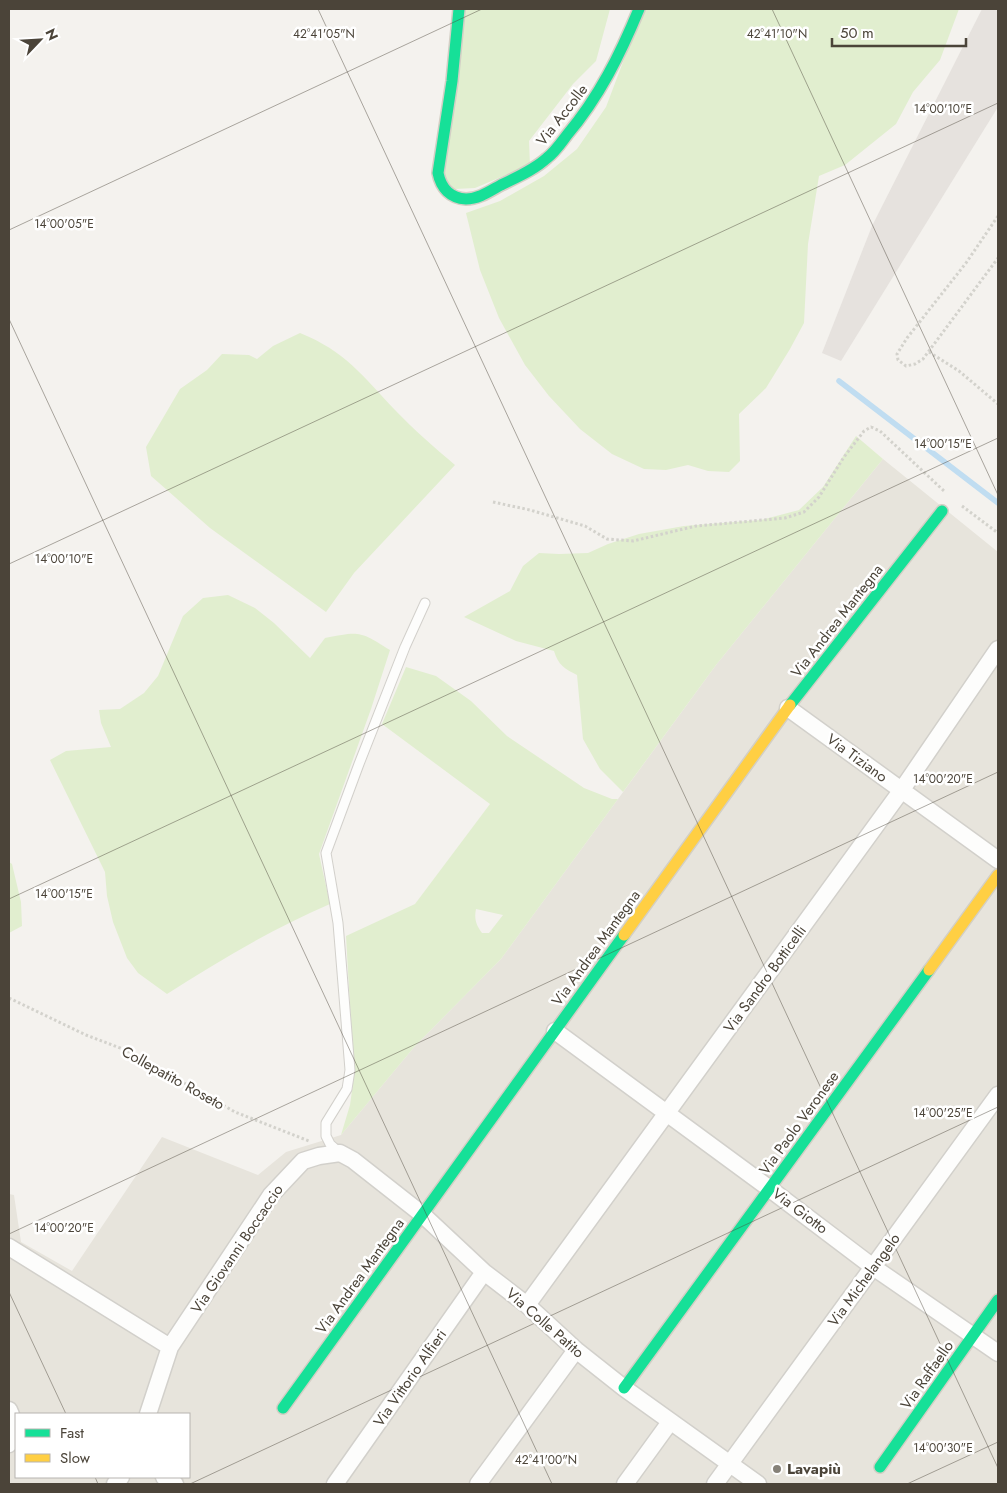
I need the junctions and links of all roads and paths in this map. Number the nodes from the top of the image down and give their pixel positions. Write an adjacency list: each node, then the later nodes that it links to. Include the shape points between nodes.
1 (459, 9): 2 (street, Via Accolle, via 438,173 448,194 466,199 488,194 525,174 559,148 605,83)
2 (639, 9)
3 (998, 216): 5 (path, via 897,354 898,360 906,366 915,364)
4 (998, 258): 5 (path)
5 (929, 352): 6 (path, via 959,371)
6 (998, 404)
7 (945, 492): 8 (path, via 880,431 870,427 844,457 819,497 804,512 785,518 696,526 633,541 607,539 585,526)
8 (493, 502)
9 (960, 505): 11 (path)
10 (942, 511): 14 (street, Via Andrea Mantegna)
11 (998, 533)
12 (425, 603): 23 (lane, via 326,853 338,923 350,1070 347,1089 326,1123 326,1136)
13 (998, 649): 15 (street, Via Sandro Botticelli)
14 (788, 708): 15 (street, Via Tiziano); 19 (street, Via Andrea Mantegna)
15 (901, 791): 16 (street, Via Tiziano); 21 (street, Via Sandro Botticelli)
16 (998, 860)
17 (998, 875): 24 (street, Via Paolo Veronese)
18 (9, 998): 22 (path, Collepatito Roseto, via 86,1036 128,1051 235,1112)
19 (555, 1031): 21 (street, Via Giotto); 25 (street, Via Andrea Mantegna)
20 (998, 1094): 27 (street, Via Michelangelo)
21 (667, 1114): 24 (street, Via Giotto); 30 (street, Via Sandro Botticelli)
22 (314, 1143)
23 (340, 1153): 25 (street, Via Colle Patito); 32 (street, Via Giovanni Boccaccio, via 303,1161 282,1182)
24 (770, 1189): 27 (street, Via Giotto); 35 (street, Via Paolo Veronese)
25 (423, 1215): 28 (street, Via Colle Patito); 36 (street, Via Andrea Mantegna)
26 (9, 1247): 32 (street)
27 (873, 1267): 31 (street, Via Giotto); 41 (street, Via Michelangelo)
28 (484, 1272): 30 (street, Via Colle Patito); 43 (street, Via Vittorio Alfieri)
29 (998, 1300): 31 (street, Via Raffaello)
30 (527, 1305): 33 (street, Via Colle Patito)
31 (974, 1335): 34 (street, Via Giotto); 42 (street, Via Raffaello)
32 (170, 1347): 38 (street, Via Giovanni Boccaccio)
33 (576, 1350): 35 (street, Via Colle Patito); 44 (street)
34 (998, 1353)
35 (624, 1388): 39 (street, Via Colle Patito)
36 (283, 1408)
37 (9, 1410): 40 (street, via 13,1418)
38 (148, 1413)
39 (670, 1422): 41 (street, Via Colle Patito); 45 (street)
40 (9, 1444)
41 (730, 1465): 46 (street, Via Michelangelo); 47 (street, Via Colle Patito)
42 (880, 1467)
43 (335, 1484)
44 (478, 1484)
45 (624, 1484)
46 (715, 1484)
47 (758, 1484)

